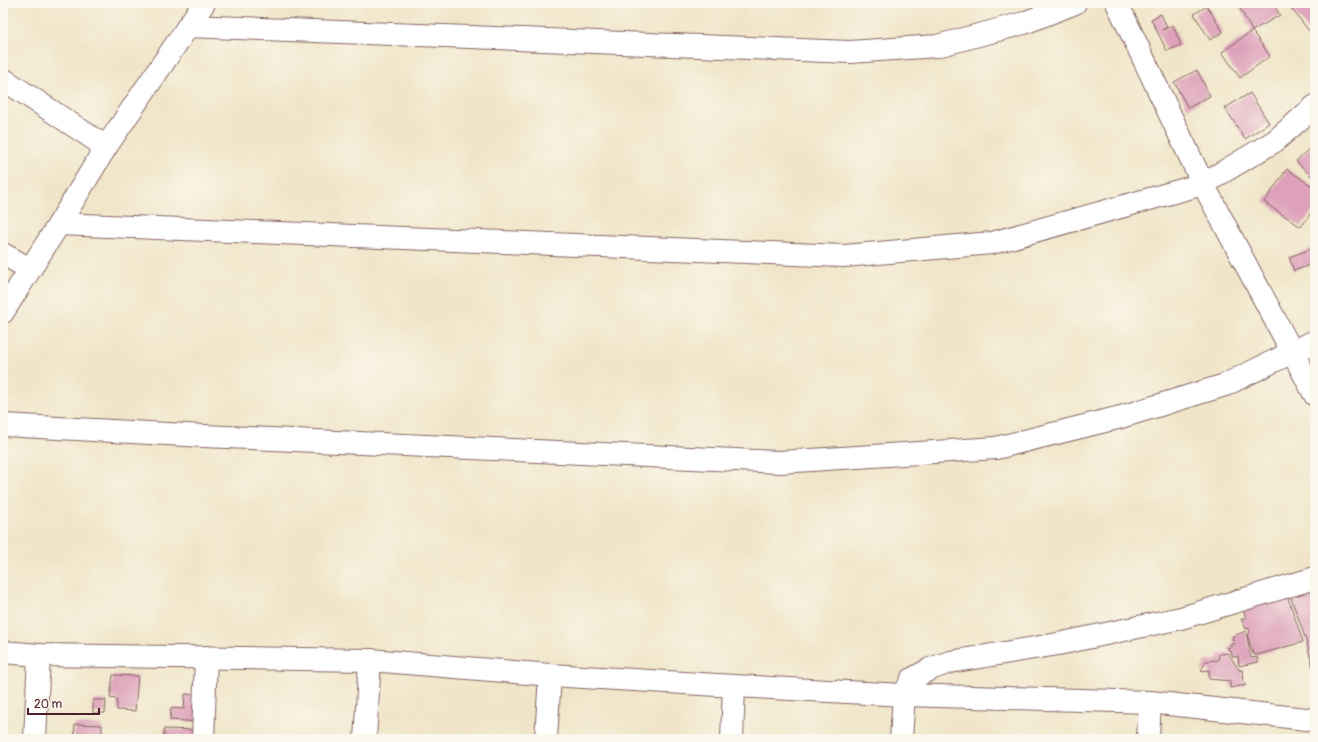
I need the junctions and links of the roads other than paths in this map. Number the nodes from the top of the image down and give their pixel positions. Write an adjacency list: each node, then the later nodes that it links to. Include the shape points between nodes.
1 (204, 3): 4 (street)
2 (1075, 3): 4 (street, via 1024,23 937,46 850,52)
3 (1117, 3): 8 (street)
4 (188, 26): 7 (street)
5 (3, 79): 7 (street)
6 (1315, 106): 8 (street, via 1274,141)
7 (106, 147): 9 (street)
8 (1203, 184): 9 (street, via 992,243 844,256); 14 (street)
9 (59, 224): 11 (street)
10 (3, 254): 11 (street)
11 (30, 269): 12 (street)
12 (3, 312)
13 (1315, 341): 14 (street)
14 (1292, 352): 15 (street); 16 (street, via 1225,385 1121,417 996,448 780,462 212,437)
15 (1315, 395)
16 (3, 425)
17 (1315, 578): 24 (street, via 1182,618 1058,644 950,662 912,678)
18 (3, 652): 19 (street)
19 (39, 655): 20 (street); 27 (street)
20 (206, 657): 21 (street); 28 (street)
21 (370, 660): 22 (street); 29 (street)
22 (550, 675): 23 (street); 30 (street)
23 (734, 686): 24 (street); 31 (street)
24 (904, 695): 25 (street); 32 (street)
25 (1150, 702): 26 (street); 33 (street)
26 (1311, 726)
27 (35, 739)
28 (202, 739)
29 (365, 739)
30 (546, 739)
31 (732, 739)
32 (901, 739)
33 (1148, 739)

